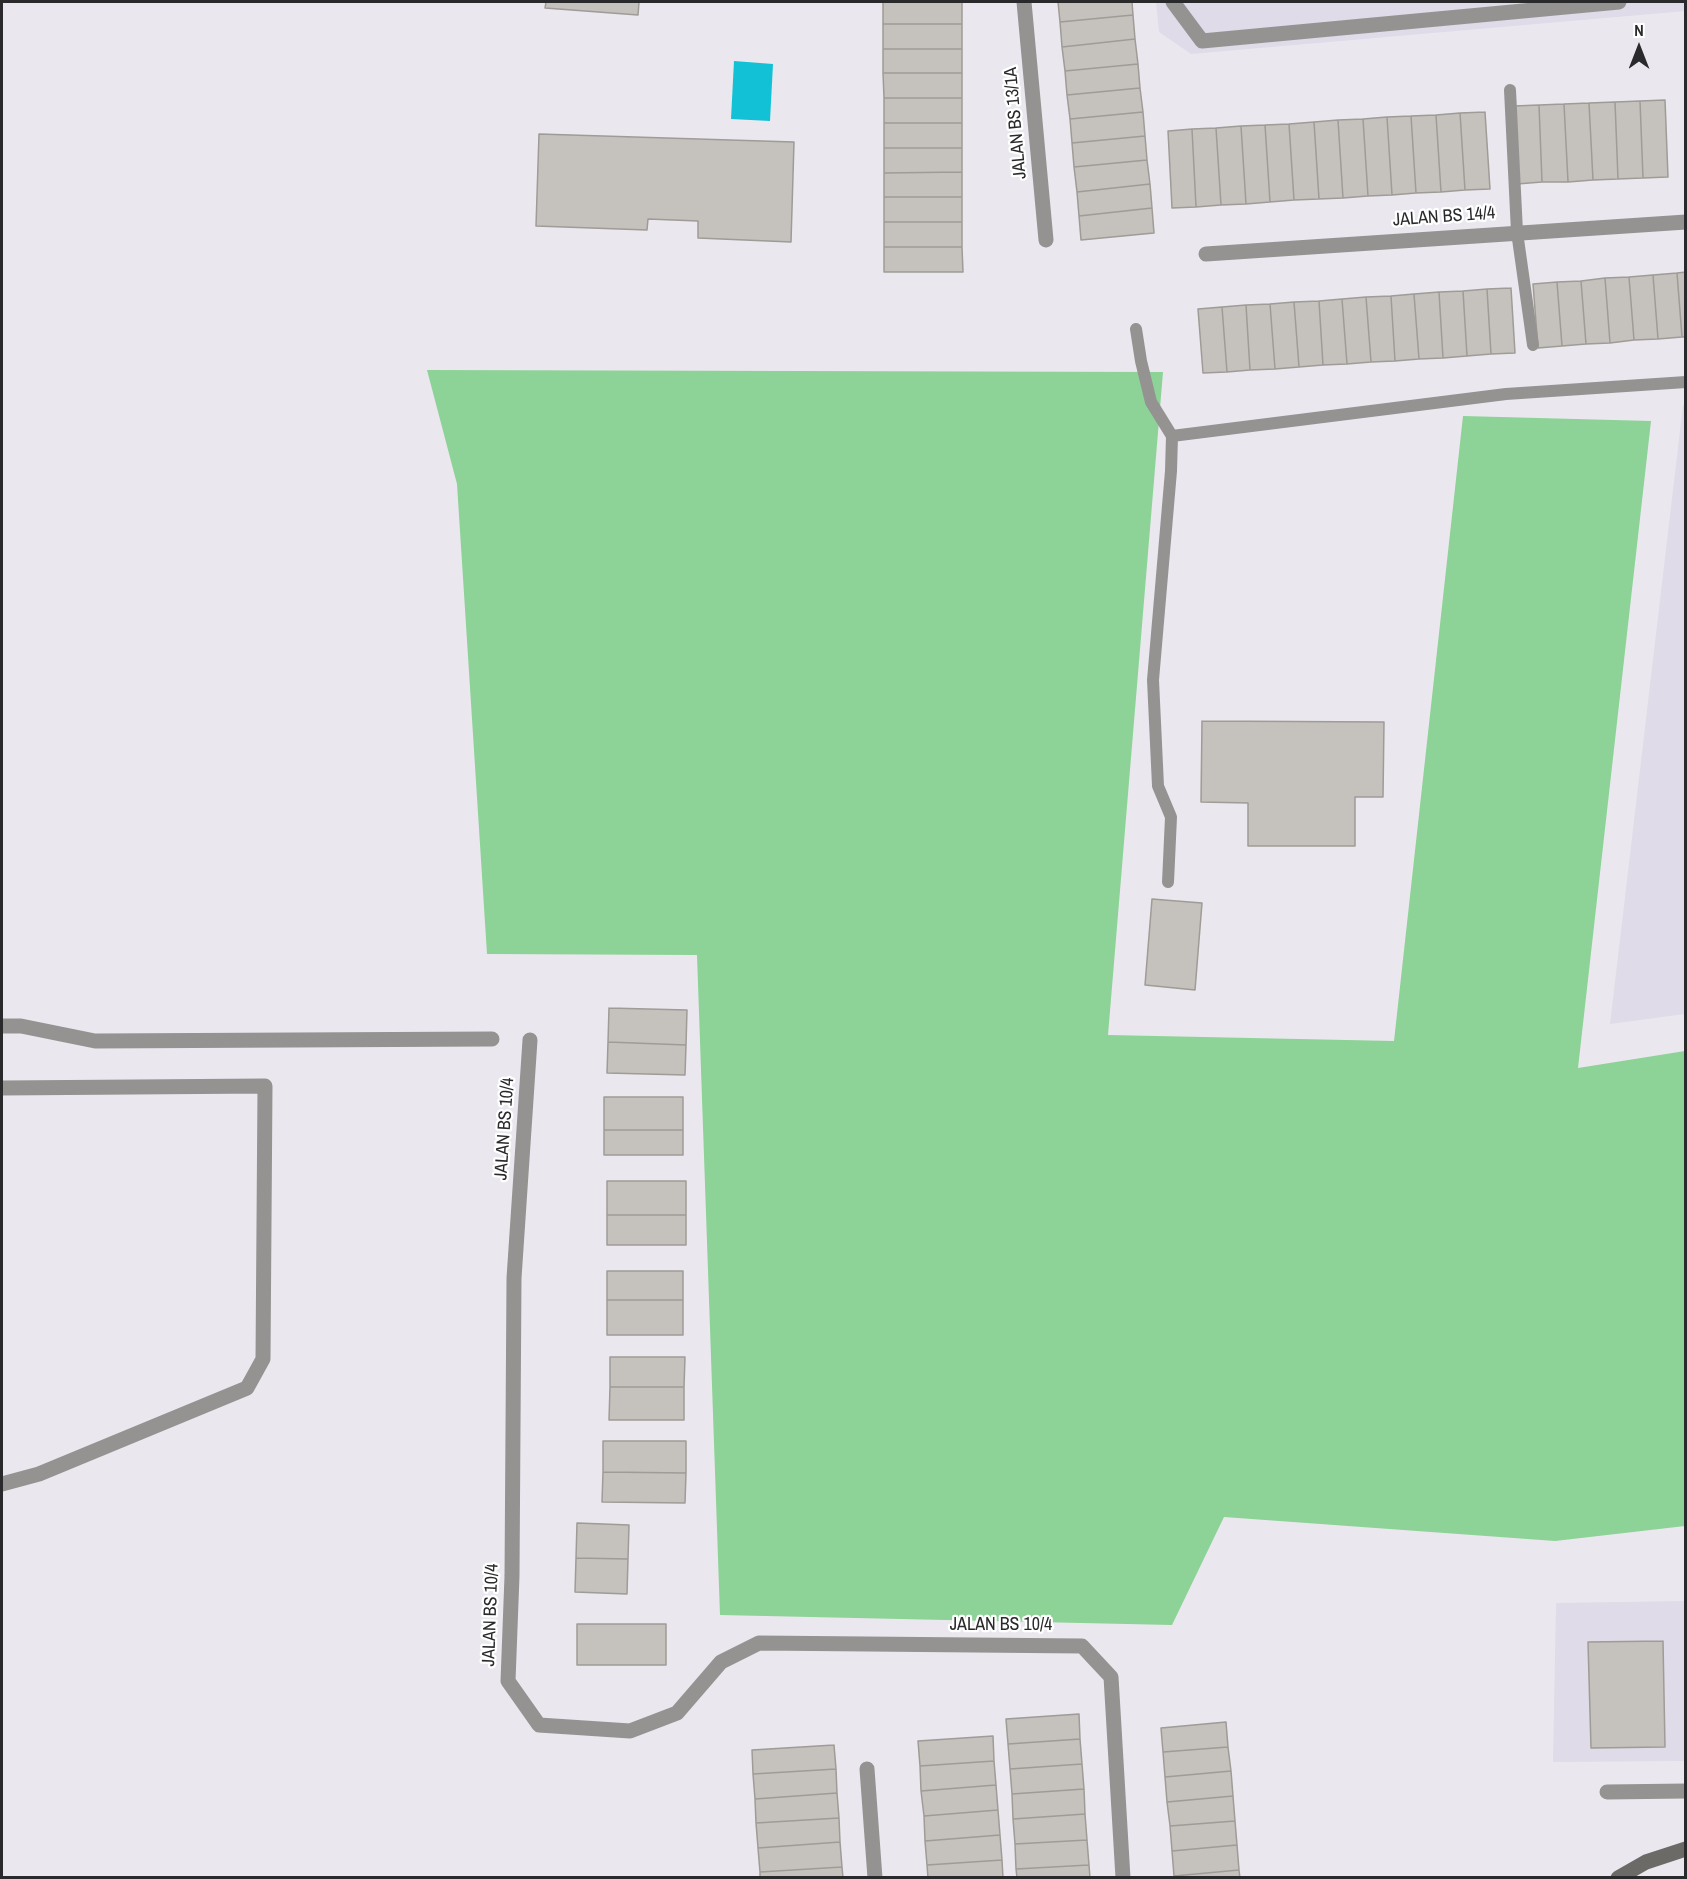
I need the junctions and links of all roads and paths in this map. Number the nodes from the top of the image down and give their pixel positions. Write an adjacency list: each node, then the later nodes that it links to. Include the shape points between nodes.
1 (1024, 2): 7 (street, JALAN BS 13/1A)
2 (1173, 2): 3 (street, via 1202,41)
3 (1619, 2)
4 (1510, 90): 6 (lane)
5 (1686, 222): 6 (street, JALAN BS 14/4)
6 (1517, 232): 8 (street, JALAN BS 14/4); 10 (lane)
7 (1046, 240)
8 (1206, 254)
9 (1136, 329): 12 (lane, via 1151,402)
10 (1533, 345)
11 (1686, 382): 12 (lane, via 1506,394)
12 (1172, 436): 13 (lane, via 1153,680 1158,786 1171,817)
13 (1168, 882)
14 (2, 1026): 15 (street, via 21,1026 95,1041)
15 (492, 1039)
16 (531, 1040): 24 (street, JALAN BS 10/4, via 514,1278 508,1681 539,1725 630,1731 677,1713 721,1662 759,1643 1082,1646 1111,1677)
17 (2, 1088): 18 (street, via 265,1086 263,1359 247,1388 39,1474)
18 (2, 1484)
19 (867, 1769): 23 (street)
20 (1686, 1791): 21 (street)
21 (1607, 1792)
22 (1686, 1849): 25 (street, via 1646,1862)
23 (875, 1878)
24 (1123, 1878)
25 (1618, 1878)

